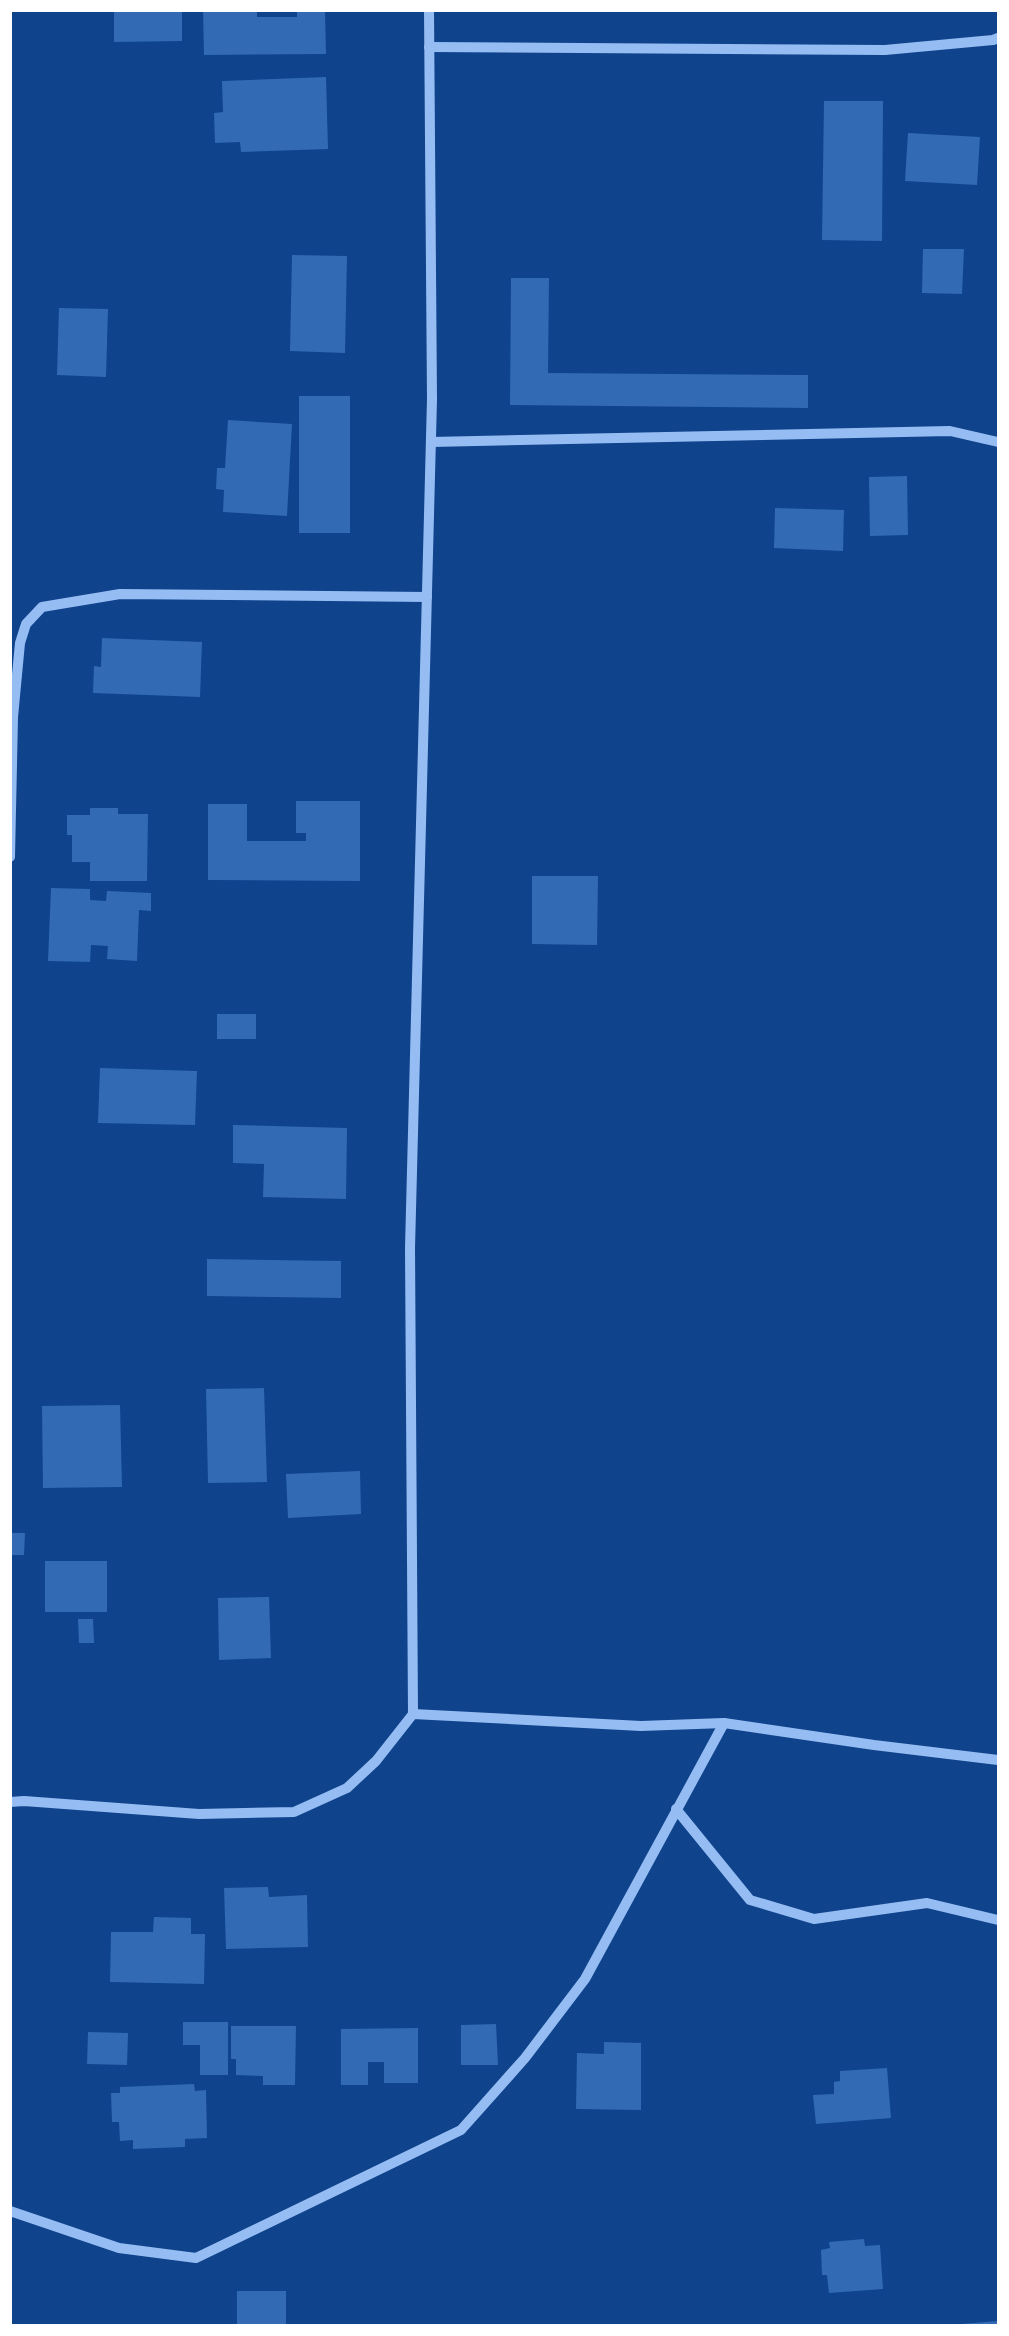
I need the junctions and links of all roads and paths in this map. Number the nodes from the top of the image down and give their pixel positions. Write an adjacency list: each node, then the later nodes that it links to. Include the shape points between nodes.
1 (429, 10): 3 (street)
2 (999, 38): 3 (street, via 885,50)
3 (429, 47): 4 (street)
4 (431, 442): 5 (street, via 950,431); 6 (street)
5 (999, 442)
6 (427, 597): 7 (street, via 120,594 42,607); 9 (street, via 410,1248)
7 (15, 641): 8 (street)
8 (10, 857)
9 (413, 1714): 10 (street, via 641,1726); 12 (street, via 376,1761 347,1788 294,1812 199,1814)
10 (724, 1723): 11 (street); 13 (street)
11 (999, 1760)
12 (10, 1802)
13 (676, 1809): 14 (street, via 750,1900 814,1919 927,1903); 15 (street, via 585,1979 525,2058 461,2130 196,2258 119,2248)
14 (999, 1920)
15 (10, 2211)

